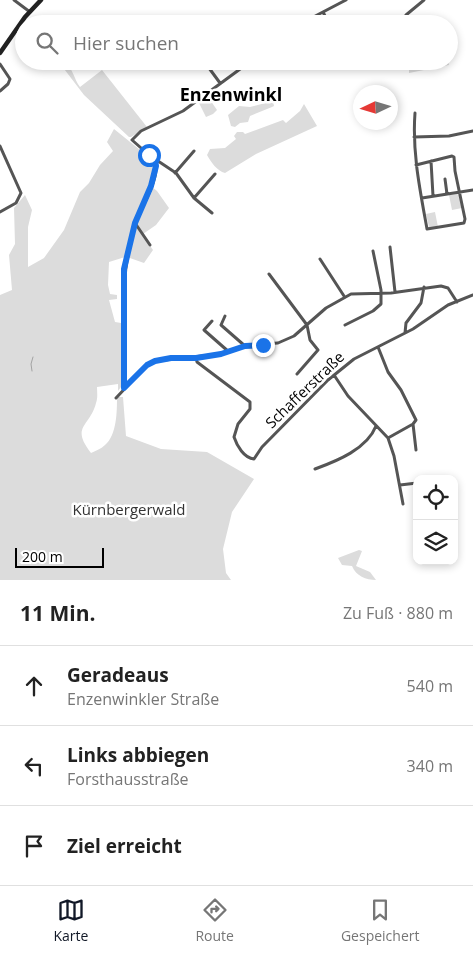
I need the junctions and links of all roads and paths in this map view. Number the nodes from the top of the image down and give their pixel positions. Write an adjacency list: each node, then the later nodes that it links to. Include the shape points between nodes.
1 (14, 0): 5 (street)
2 (40, 0): 5 (street)
3 (346, 0): 6 (street)
4 (424, 0): 10 (street)
5 (30, 12): 7 (street)
6 (323, 12): 8 (street); 9 (street)
7 (28, 15)
8 (317, 15)
9 (325, 15)
10 (406, 15)
11 (15, 32): 12 (street)
12 (0, 53)
13 (0, 64): 17 (street, via 10,79)
14 (210, 70): 16 (street)
15 (239, 70): 16 (street)
16 (220, 84): 23 (street, via 180,113 136,135 132,140)
17 (0, 92)
18 (416, 113): 20 (street)
19 (473, 131): 20 (street, via 449,136)
20 (414, 137): 25 (street)
21 (0, 146): 35 (street, via 20,193 16,203)
22 (194, 151): 26 (street)
23 (155, 159): 26 (street); 37 (street, via 151,186)
24 (431, 161): 25 (street); 30 (street, via 454,157); 32 (street)
25 (416, 165): 34 (street)
26 (176, 173): 33 (street)
27 (216, 174): 33 (street)
28 (445, 179): 31 (street)
29 (473, 190): 30 (street)
30 (460, 192): 31 (street); 34 (street, via 463,224 427,229)
31 (447, 194): 32 (street)
32 (433, 196): 34 (street)
33 (194, 198): 36 (street)
34 (422, 198)
35 (0, 212)
36 (212, 213)
37 (135, 223): 38 (street); 60 (street, via 123,282)
38 (150, 245)
39 (390, 247): 44 (street)
40 (373, 251): 45 (street)
41 (320, 259): 47 (street)
42 (269, 274): 51 (street)
43 (424, 287): 44 (street); 48 (street, via 447,287); 53 (street, via 421,303 406,323)
44 (395, 292): 45 (street)
45 (381, 293): 47 (street, via 360,292); 52 (street, via 379,306)
46 (473, 295): 48 (street, Schafferstraße)
47 (344, 296): 51 (street)
48 (457, 302): 53 (street, Schafferstraße)
49 (225, 316): 54 (street, via 221,325)
50 (212, 321): 56 (street, via 204,330)
51 (308, 325): 54 (street, via 278,344); 58 (street, via 310,340 318,350)
52 (345, 325)
53 (405, 333): 55 (street, Schafferstraße)
54 (245, 346): 56 (street)
55 (378, 347): 59 (street, Schafferstraße, via 354,359); 62 (street, via 388,372 414,414 416,420)
56 (229, 352): 57 (street)
57 (196, 358): 59 (street, Schafferstraße, via 250,402 250,410 238,424 234,437 250,459 254,459); 60 (street, via 155,361)
58 (297, 374)
59 (334, 375): 63 (street, via 348,396)
60 (124, 388): 61 (street)
61 (116, 398)
62 (413, 424): 64 (street); 65 (street)
63 (376, 426): 64 (street); 66 (street, via 370,438 357,448)
64 (388, 438): 68 (street)
65 (416, 450)
66 (316, 469)
67 (413, 483): 68 (street)
68 (400, 485): 69 (street)
69 (403, 504)

